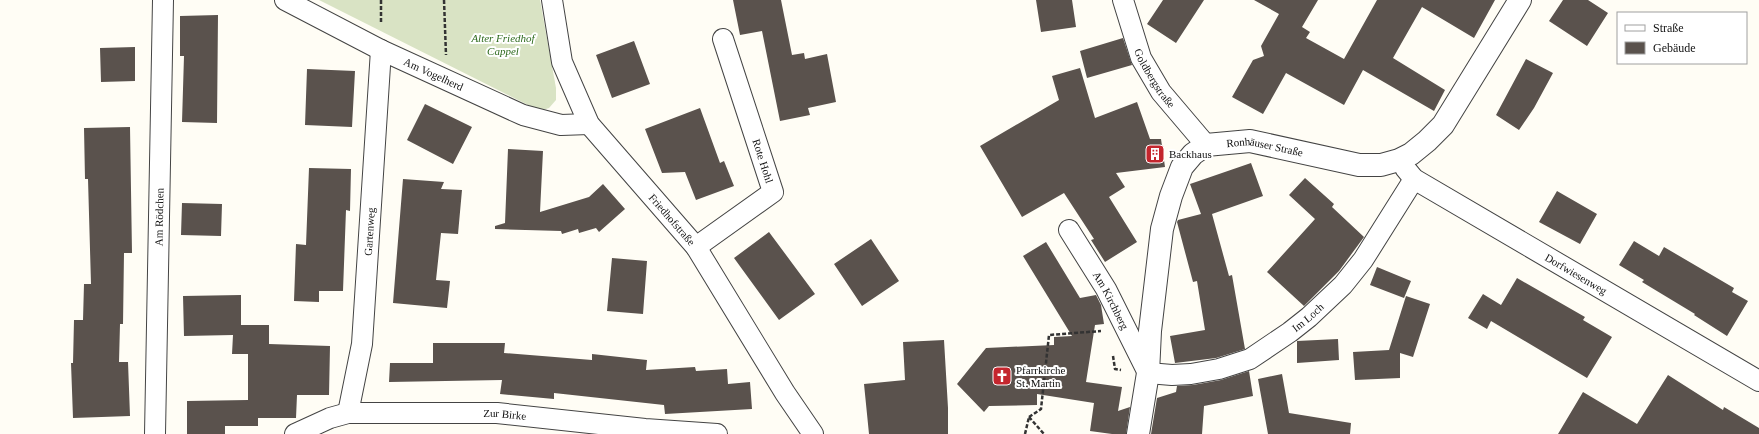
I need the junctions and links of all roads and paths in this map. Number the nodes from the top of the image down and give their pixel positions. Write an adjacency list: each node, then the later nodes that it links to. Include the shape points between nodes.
1 (162, 0): 23 (street, Am Rödchen)
2 (285, 0): 8 (street, Am Vogelherd)
3 (444, 0): 9 (path)
4 (552, 0): 10 (street, Friedhofstraße, via 562,62)
5 (1123, 0): 11 (street, Goldbergstraße, via 1141,58 1161,92)
6 (1520, 0): 12 (street, Ronhäuser Straße, via 1443,125 1411,154)
7 (723, 39): 15 (street, Rote Hohl, via 773,192)
8 (381, 50): 10 (street, Am Vogelherd, via 523,115 561,125); 22 (street, Gartenweg, via 362,344)
9 (446, 57)
10 (589, 124): 15 (street, Friedhofstraße)
11 (1206, 145): 12 (street, Ronhäuser Straße, via 1250,141 1359,165 1381,165); 19 (street, Ronhäuser Straße, via 1193,154 1182,167 1162,229 1150,331)
12 (1399, 160): 13 (street, Dorfwiesenweg)
13 (1414, 179): 19 (street, Im Loch, via 1363,260 1343,285 1290,332 1250,360 1219,369 1191,374); 20 (street, Dorfwiesenweg)
14 (1069, 230): 19 (street, Am Kirchberg, via 1106,288)
15 (696, 247): 26 (street, Friedhofstraße, via 781,387)
16 (1107, 330): 21 (path, Am Kirchberg, via 1049,335 1041,409)
17 (1112, 353): 18 (path)
18 (1115, 369)
19 (1148, 373): 29 (street, Ronhäuser Straße)
20 (1759, 381)
21 (1029, 417): 27 (path); 28 (path)
22 (336, 421): 24 (street, Zur Birke); 25 (street, Zur Birke, via 497,413)
23 (155, 434)
24 (295, 434)
25 (717, 434)
26 (813, 434)
27 (1025, 434)
28 (1044, 434)
29 (1138, 434)

